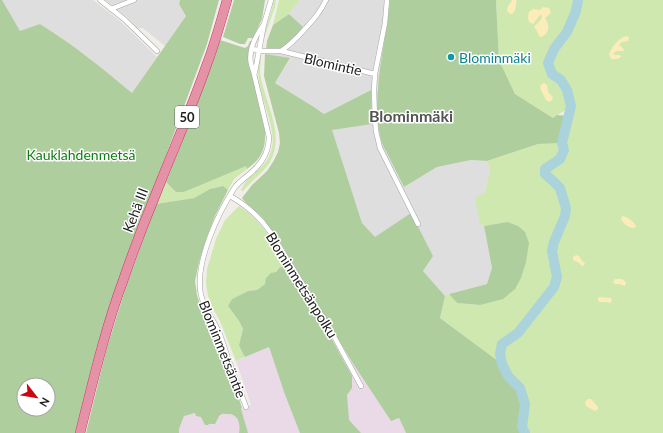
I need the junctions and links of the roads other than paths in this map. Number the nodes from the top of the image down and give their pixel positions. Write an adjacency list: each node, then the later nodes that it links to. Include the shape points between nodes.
1 (100, 0): 7 (street)
2 (134, 0): 7 (street)
3 (227, 0): 19 (highway, Kehä III / 50, via 192,106 143,226 110,319)
4 (271, 0): 8 (street, Blominmetsäntie)
5 (326, 0): 12 (street, via 313,21)
6 (387, 0): 14 (street)
7 (111, 9): 11 (street)
8 (264, 24): 9 (street, Blominmetsäntie); 10 (street, Blominmetsäntie)
9 (252, 49): 10 (street, Blomintie); 13 (street, Blominmetsäntie, via 251,63)
10 (258, 50): 12 (street, Blomintie); 13 (street, Blominmetsäntie)
11 (157, 51)
12 (281, 52): 14 (street, Blomintie)
13 (254, 74): 15 (street, Blominmetsäntie, via 269,144 256,169 238,183)
14 (375, 74): 16 (street, Blomintie, via 375,119 380,148)
15 (230, 196): 17 (street, Blominmetsänpolku, via 263,221 316,305); 18 (street, Blominmetsäntie, via 206,249 200,286 206,311 218,331)
16 (418, 224)
17 (361, 386)
18 (246, 407)
19 (80, 433)

